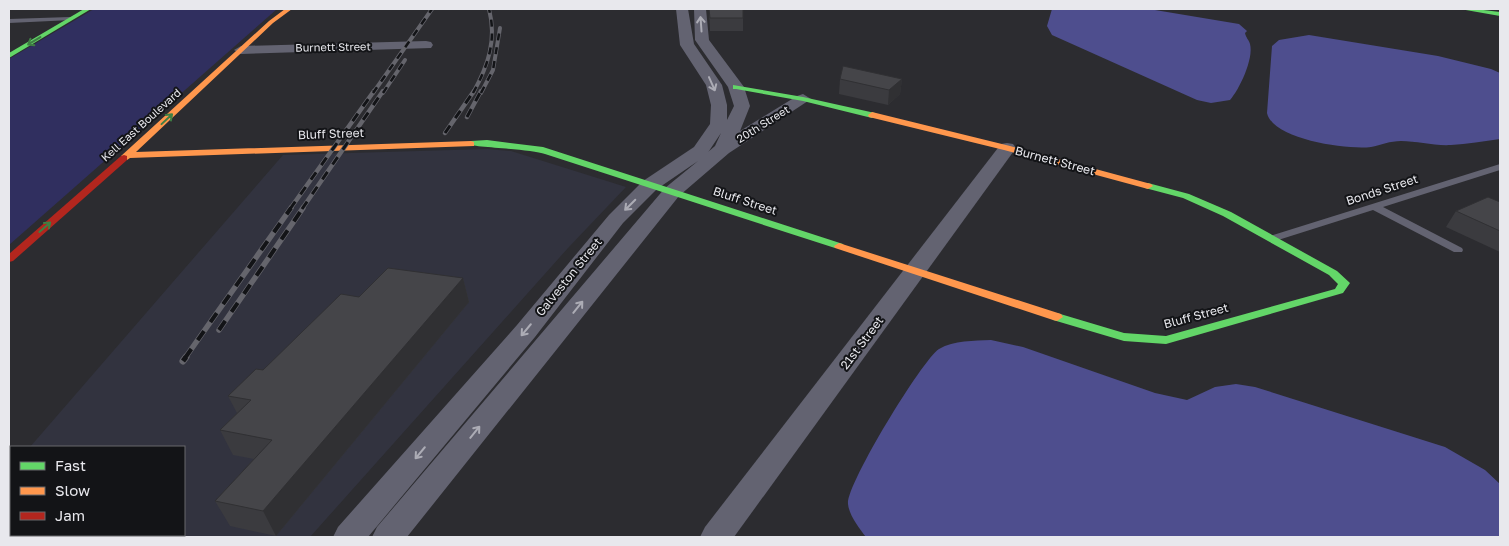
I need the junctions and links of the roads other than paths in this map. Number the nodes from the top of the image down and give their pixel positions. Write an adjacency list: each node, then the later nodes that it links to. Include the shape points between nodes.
1 (88, 9): 7 (street)
2 (289, 9): 10 (street, Kell East Boulevard)
3 (682, 9): 18 (street, Galveston Street, one-way to 18, via 687,45 714,85 719,124 700,150)
4 (700, 9): 12 (street, Galveston Street, one-way to 4, via 702,40)
5 (1463, 9): 6 (street)
6 (1500, 14)
7 (70, 20): 8 (lane); 11 (street, one-way to 11)
8 (9, 21)
9 (426, 45): 10 (street, Burnett Street)
10 (241, 50): 16 (street, Kell East Boulevard, one-way to 10)
11 (9, 56)
12 (736, 87): 13 (street, Burnett Street); 15 (street, Galveston Street, via 742,106)
13 (804, 99): 14 (street, Burnett Street); 15 (street, 20th Street)
14 (1007, 148): 21 (street, Burnett Street, via 1186,196); 24 (street, 21st Street)
15 (723, 149): 19 (street, Galveston Street)
16 (128, 155): 18 (street, Bluff Street, via 416,144 502,144 540,149); 23 (street, Kell East Boulevard, one-way to 16)
17 (1500, 167): 20 (lane, Bonds Street)
18 (650, 185): 19 (street, Bluff Street); 26 (street, Galveston Street, one-way to 26, via 616,219 526,331)
19 (672, 192): 24 (street, Bluff Street); 27 (street, Galveston Street, one-way to 19)
20 (1373, 206): 21 (lane, Bonds Street); 22 (lane)
21 (1271, 239): 25 (street, Burnett Street, via 1333,273 1344,283)
22 (1458, 250)
23 (9, 259)
24 (917, 271): 25 (street, Bluff Street, via 1114,336 1142,341 1166,340); 28 (street, 21st Street)
25 (1339, 292)
26 (349, 537)
27 (388, 537)
28 (716, 537)

